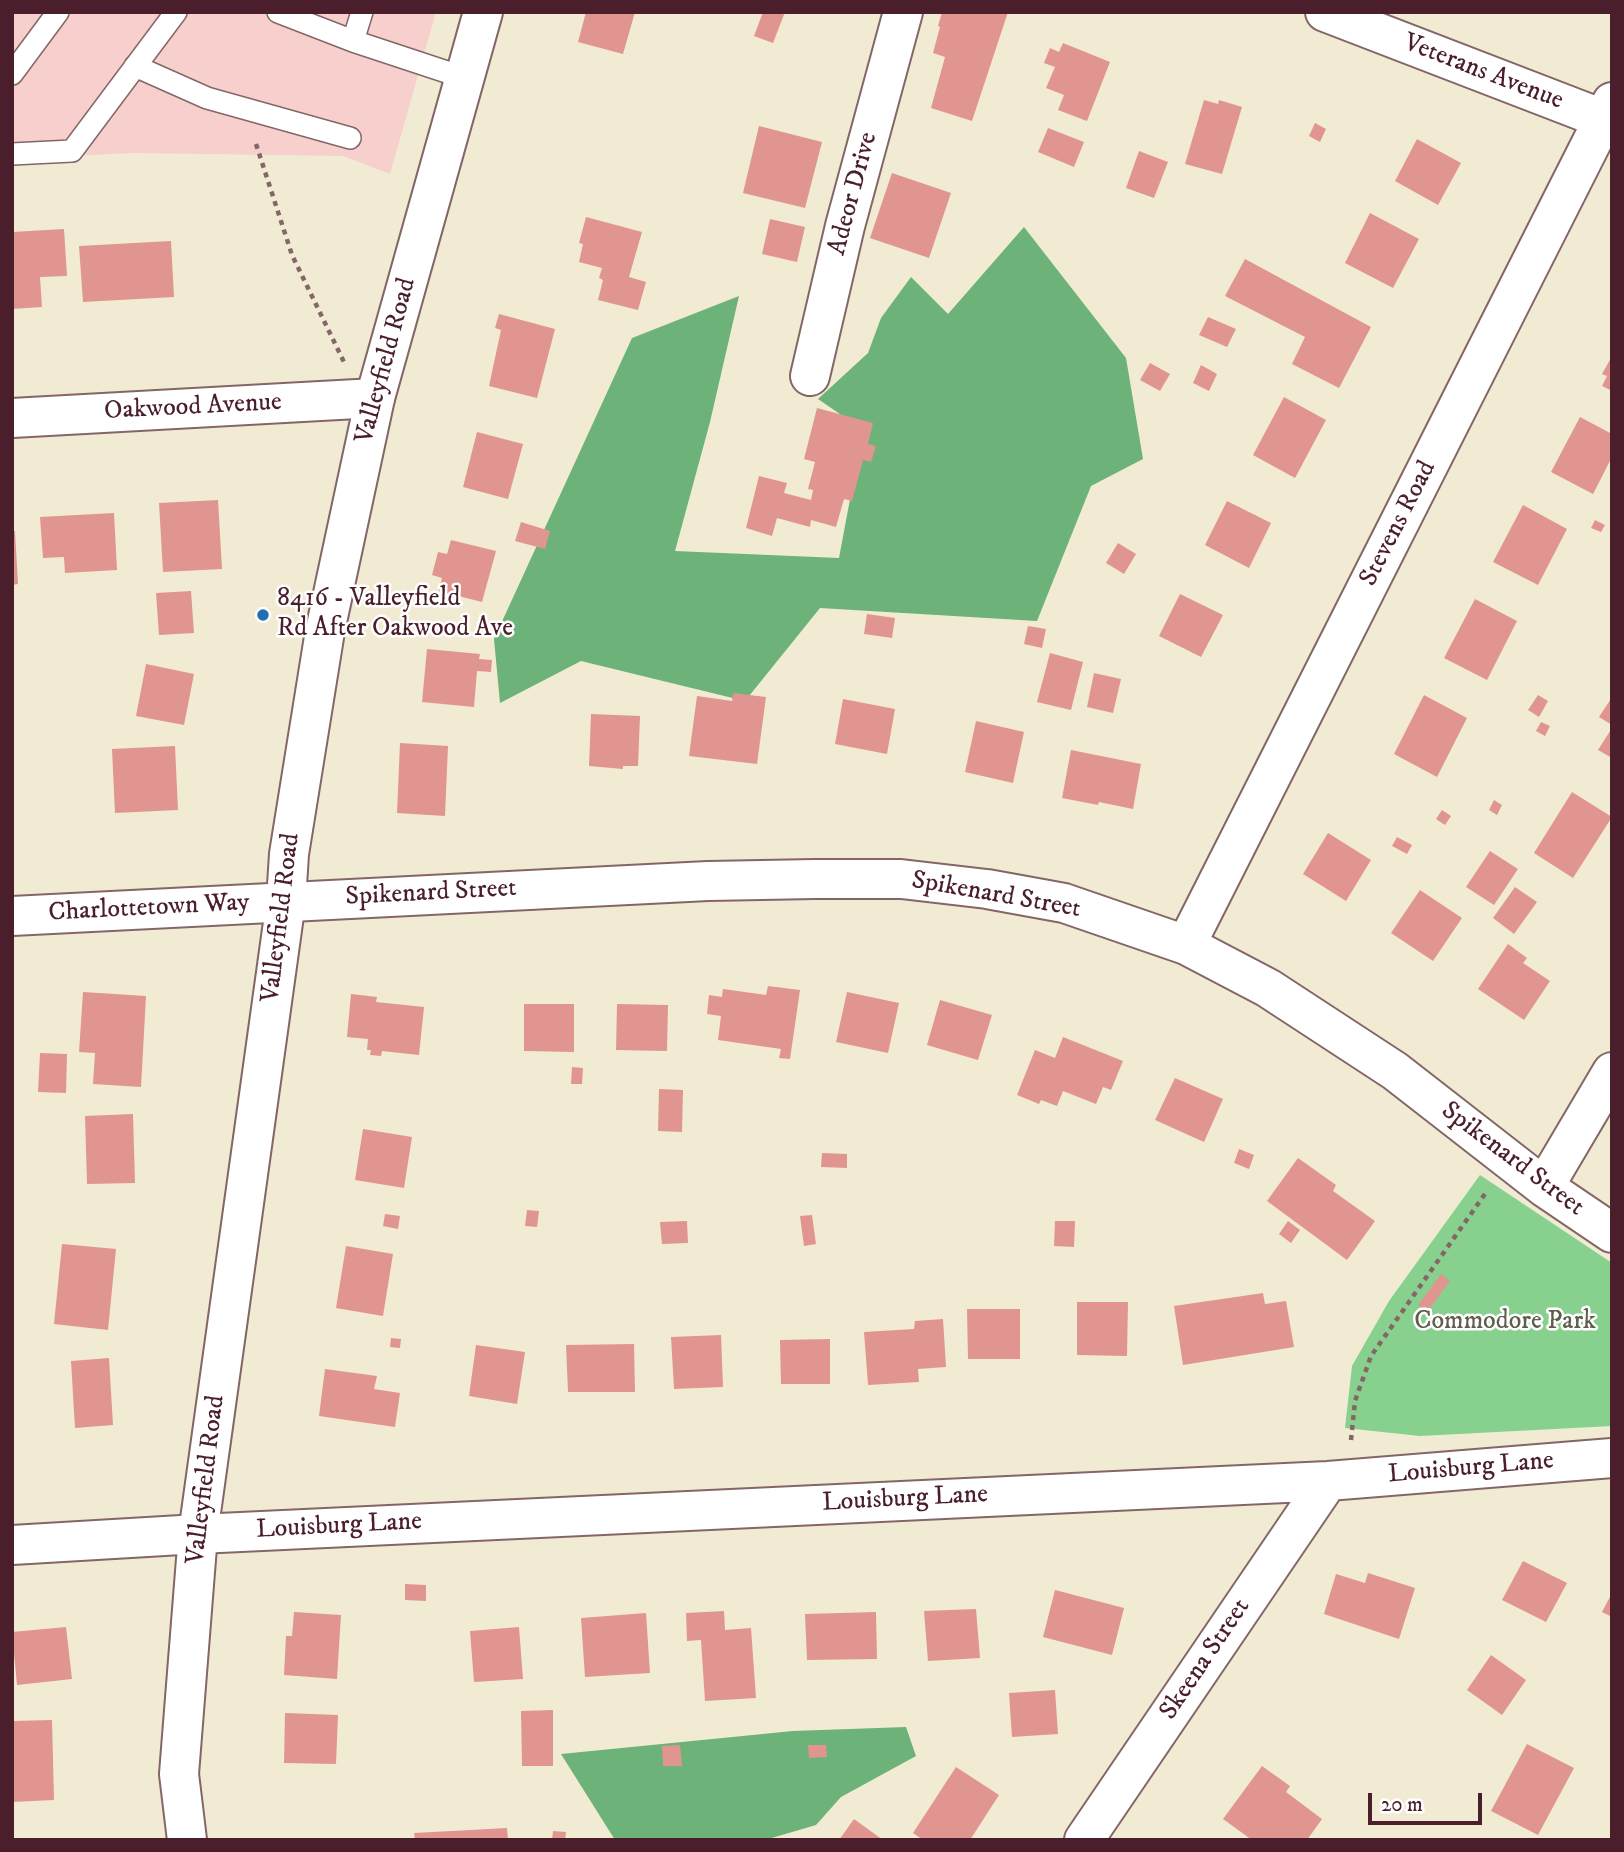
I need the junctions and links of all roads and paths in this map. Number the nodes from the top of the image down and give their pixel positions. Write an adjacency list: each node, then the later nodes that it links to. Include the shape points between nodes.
1 (58, 12): 10 (lane)
2 (176, 12): 9 (lane)
3 (278, 12): 8 (lane)
4 (362, 12): 8 (lane)
5 (483, 12): 11 (street, Valleyfield Road)
6 (902, 12): 16 (street, Adeor Drive)
7 (1330, 13): 12 (street, Veterans Avenue)
8 (353, 41): 11 (lane)
9 (135, 66): 13 (lane, via 207,98); 15 (lane, via 72,151)
10 (12, 74)
11 (465, 78): 17 (street, Valleyfield Road)
12 (1607, 111): 21 (street, Stevens Road)
13 (350, 138)
14 (254, 139): 17 (path, via 292,255 343,362)
15 (12, 154)
16 (810, 376)
17 (379, 385): 18 (street, Oakwood Avenue); 19 (street, Valleyfield Road, via 325,631 289,854)
18 (12, 418)
19 (286, 901): 20 (street, Charlottetown Way); 21 (street, Spikenard Street, via 708,881 901,879 1064,903); 28 (street, Valleyfield Road)
20 (12, 916)
21 (1186, 946): 23 (street, Spikenard Street, via 1268,988 1395,1071)
22 (1612, 1072): 24 (street)
23 (1509, 1159): 24 (street, Spikenard Street); 27 (path, via 1371,1356 1355,1401 1353,1437)
24 (1544, 1187): 25 (street, Spikenard Street)
25 (1612, 1233)
26 (1612, 1458): 27 (street, Louisburg Lane)
27 (1328, 1481): 28 (street, Louisburg Lane); 31 (street, Skeena Street)
28 (198, 1534): 29 (street); 30 (street, Valleyfield Road, via 179,1774)
29 (12, 1545)
30 (187, 1840)
31 (1084, 1840)

